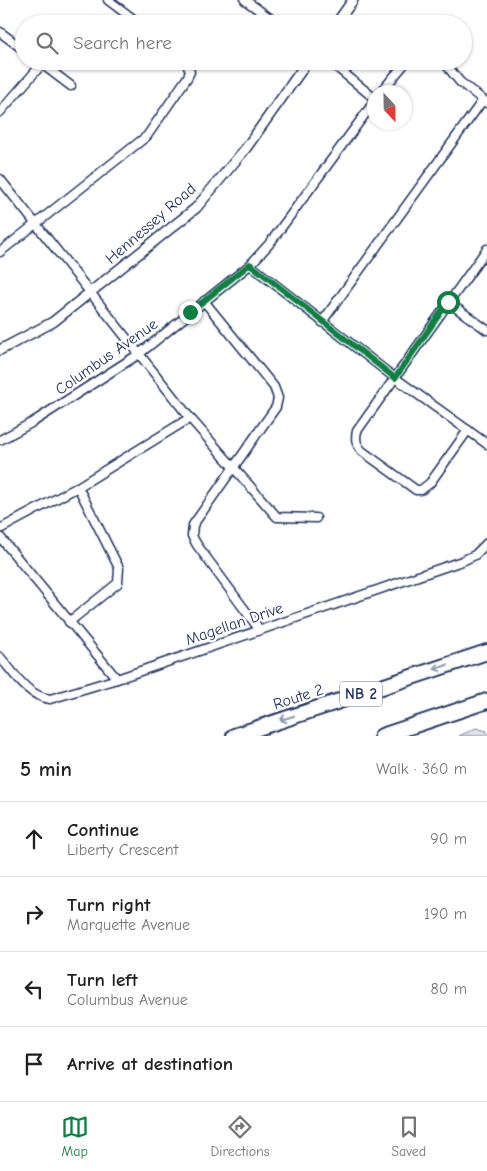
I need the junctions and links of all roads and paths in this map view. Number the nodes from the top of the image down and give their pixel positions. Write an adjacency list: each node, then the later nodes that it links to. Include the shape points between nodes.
1 (108, 0): 4 (street)
2 (245, 0): 5 (street)
3 (354, 0): 6 (street)
4 (128, 15)
5 (266, 15)
6 (343, 15)
7 (0, 32): 8 (street)
8 (15, 43)
9 (34, 70): 21 (street)
10 (49, 70): 17 (street)
11 (189, 70): 23 (street, via 147,136)
12 (302, 70): 27 (street, Hennessey Road, via 246,148 196,208)
13 (339, 70): 18 (street)
14 (399, 70): 16 (street)
15 (450, 70): 19 (street)
16 (387, 85)
17 (71, 86)
18 (367, 94)
19 (485, 102): 30 (street)
20 (367, 110): 26 (street, Columbus Avenue, via 270,243)
21 (0, 112)
22 (0, 179): 23 (street)
23 (37, 225): 25 (street); 27 (street)
24 (487, 249): 29 (street)
25 (0, 252)
26 (250, 264): 28 (street, Columbus Avenue); 30 (street)
27 (90, 293): 32 (street, Hennessey Road, via 53,322); 33 (street)
28 (204, 301): 33 (street, Columbus Avenue); 39 (street, via 274,387 278,398 276,408)
29 (448, 302): 31 (street); 34 (street)
30 (322, 322): 34 (street)
31 (487, 330)
32 (0, 350)
33 (139, 354): 35 (street); 37 (street, Columbus Avenue)
34 (395, 378): 36 (street); 36 (street, via 355,438 356,445 382,466 416,490 421,490 430,483)
35 (190, 418): 39 (street); 40 (street)
36 (468, 430): 38 (street)
37 (0, 440)
38 (487, 444)
39 (233, 466): 41 (street, via 277,517); 46 (street, via 193,525 192,536)
40 (78, 487): 42 (street); 45 (street, via 119,568 118,583)
41 (316, 518)
42 (0, 529)
43 (0, 537): 45 (street)
44 (487, 543): 46 (street, Magellan Drive, via 462,562)
45 (69, 622): 49 (street)
46 (259, 629): 49 (street, Magellan Drive)
47 (487, 652): 51 (highway, Route 2 / NB 2, one-way to 51)
48 (0, 657): 49 (street, Magellan Drive, via 39,697 50,699)
49 (117, 679)
50 (487, 701): 52 (highway)
51 (234, 736)
52 (382, 736)

